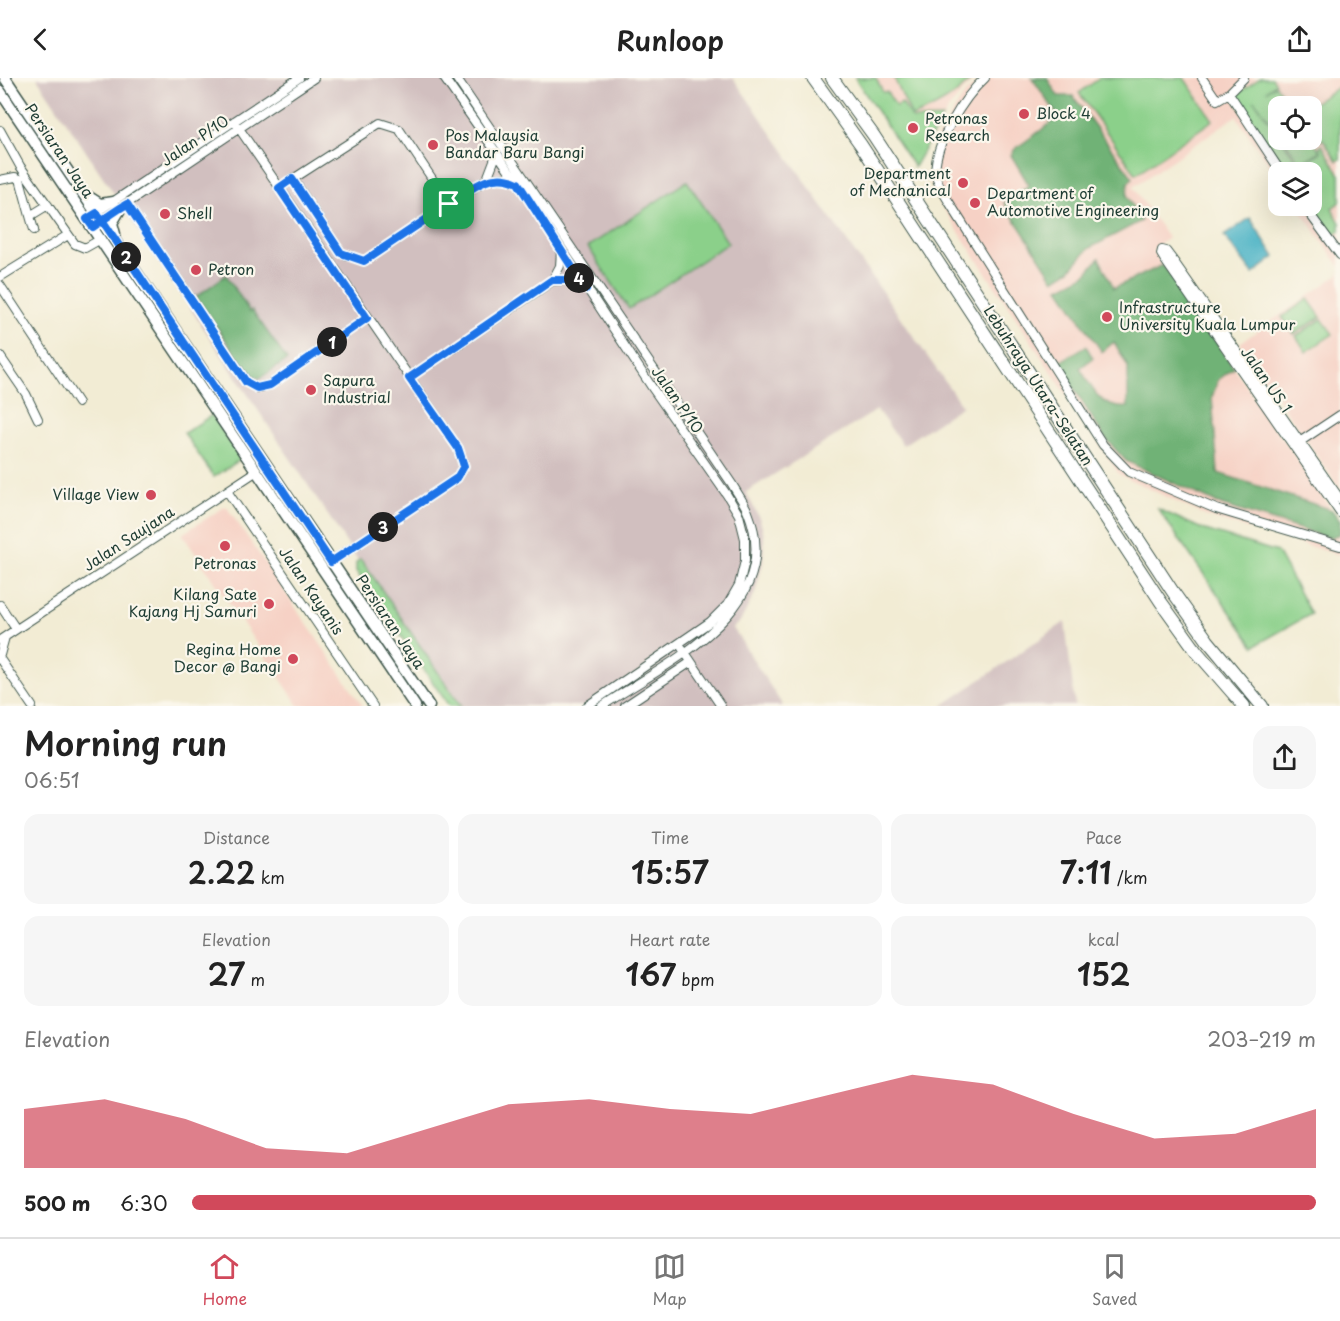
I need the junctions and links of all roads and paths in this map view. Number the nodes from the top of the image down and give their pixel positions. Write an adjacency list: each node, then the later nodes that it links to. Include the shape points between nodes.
1 (5, 78): 22 (main road, Persiaran Jaya)
2 (298, 78): 13 (street, Jalan P/10)
3 (314, 78): 13 (street, Jalan P/10)
4 (444, 78): 15 (street, Jalan P/10)
5 (456, 78): 55 (street, Jalan P/10, via 748,511 756,555 743,597 721,624)
6 (813, 78): 66 (highway, Lebuhraya Utara–Selatan, via 1161,602 1197,652)
7 (832, 78): 67 (highway, Lebuhraya Utara–Selatan, via 874,136 1166,583)
8 (985, 78): 50 (street, via 970,92 956,116 939,156 936,177 1103,445 1129,472 1216,509)
9 (1202, 78): 12 (street, via 1217,100)
10 (1244, 78): 12 (street)
11 (0, 91): 28 (main road, Persiaran Jaya)
12 (1229, 93): 16 (street)
13 (236, 125): 21 (street); 25 (street, Jalan P/10); 25 (street, Jalan P/10)
14 (0, 130): 24 (street)
15 (492, 146): 18 (street, via 495,158); 20 (street, Jalan P/10)
16 (1274, 162)
17 (292, 179): 21 (street); 23 (street, via 380,123 399,129); 23 (street, via 341,253 364,261)
18 (487, 179): 20 (street, via 508,178); 23 (street)
19 (0, 180): 26 (street, via 20,178)
20 (518, 183): 33 (street, Jalan P/10)
21 (279, 188): 39 (street)
22 (82, 192): 25 (main road, via 100,204); 28 (main road, Persiaran Jaya)
23 (449, 204)
24 (48, 205): 26 (street); 30 (street)
25 (120, 205): 28 (street, Jalan P/10); 32 (main road, via 112,223); 39 (street, via 246,382 257,388 270,385)
26 (30, 216): 29 (street)
27 (1311, 216): 34 (street)
28 (95, 220): 31 (main road, Persiaran Jaya); 32 (main road, Persiaran Jaya)
29 (34, 230)
30 (68, 235): 31 (street, via 85,248); 35 (street)
31 (101, 239): 46 (main road, Persiaran Jaya)
32 (119, 246): 51 (main road, Persiaran Jaya)
33 (561, 251): 36 (street, via 560,266); 38 (street, Jalan P/10)
34 (1340, 255)
35 (0, 277)
36 (552, 280): 38 (street, via 570,280); 41 (street)
37 (0, 285): 42 (street)
38 (586, 289): 55 (street, Jalan P/10, via 739,515 745,561 739,585 728,604)
39 (367, 318): 41 (street)
40 (0, 356): 44 (street)
41 (409, 378): 51 (street, via 458,448 464,466 457,478)
42 (78, 403)
43 (1340, 415): 45 (street)
44 (38, 419)
45 (1298, 443): 45 (street, Jalan US 1, via 1164,259 1162,250 1170,255); 48 (street, Jalan US 1); 49 (street, Jalan US 1)
46 (257, 471): 47 (street, Jalan Saujana); 60 (main road, Persiaran Jaya)
47 (227, 491): 53 (street, Jalan Saujana); 59 (street, Jalan Kayanis)
48 (1340, 499)
49 (1340, 513)
50 (1340, 546)
51 (331, 562): 61 (main road, Persiaran Jaya)
52 (0, 605): 53 (street)
53 (16, 629): 54 (street, Jalan Saujana)
54 (2, 639): 56 (street)
55 (682, 648): 57 (street); 62 (street, Jalan P/10); 63 (street, Jalan P/10)
56 (0, 657): 58 (street)
57 (691, 662): 64 (street); 65 (street)
58 (32, 706)
59 (373, 706)
60 (415, 706)
61 (429, 706)
62 (587, 706)
63 (602, 706)
64 (626, 706)
65 (721, 706)
66 (1244, 706)
67 (1262, 706)

